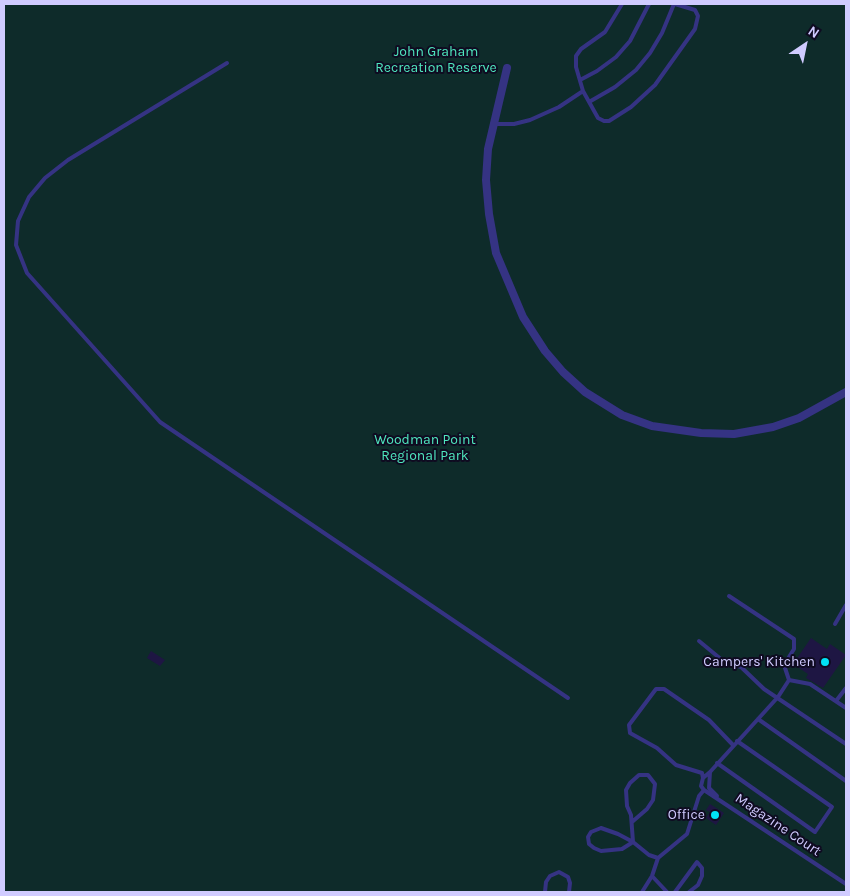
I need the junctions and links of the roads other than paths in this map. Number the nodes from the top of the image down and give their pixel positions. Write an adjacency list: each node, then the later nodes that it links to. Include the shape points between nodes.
1 (622, 4): 6 (lane, via 605,32 576,56)
2 (649, 4): 6 (lane, via 630,41 616,57)
3 (675, 4): 8 (lane, via 662,33 636,70); 8 (lane, via 695,10 698,16 695,29 655,85 631,107 609,121 598,118)
4 (227, 63): 18 (lane, via 68,160 45,178 29,197 18,221 16,245 27,273 160,422)
5 (507, 68): 9 (street)
6 (580, 80): 7 (lane)
7 (583, 90): 8 (lane); 9 (lane, via 559,107 530,120)
8 (589, 102)
9 (493, 124): 10 (street, via 486,180 496,253 523,317 545,351 585,392 622,415 652,426 734,434 773,427 799,418)
10 (846, 392)
11 (729, 596): 15 (lane, via 794,639 794,650 784,665)
12 (846, 605): 13 (lane)
13 (835, 624)
14 (699, 641): 17 (lane, via 722,660 741,667 764,689)
15 (789, 680): 17 (lane); 19 (lane, via 810,684)
16 (846, 688): 19 (lane)
17 (778, 697): 21 (lane); 23 (lane)
18 (568, 698)
19 (836, 701): 20 (lane)
20 (846, 708)
21 (758, 719): 22 (lane); 28 (lane)
22 (737, 741): 24 (lane); 25 (lane, via 832,807 815,832)
23 (846, 744)
24 (733, 745): 25 (lane); 27 (lane, via 709,720 664,689 656,689 629,725 630,733 657,748 676,765)
25 (716, 763): 26 (lane)
26 (710, 772): 27 (lane); 30 (lane, via 709,788)
27 (703, 775): 29 (lane, via 701,786)
28 (846, 781)
29 (704, 790): 30 (lane, Magazine Court); 33 (lane, via 699,796 687,834)
30 (723, 801): 35 (lane, Magazine Court)
31 (632, 822): 31 (lane, via 626,790 639,775 648,775 655,784 653,800); 32 (lane)
32 (633, 842): 32 (lane, via 602,828 595,829 588,837 590,844 601,850 622,849); 33 (lane)
33 (658, 858): 34 (lane)
34 (652, 876): 38 (lane); 39 (lane)
35 (846, 884)
36 (545, 892): 37 (lane, via 550,876 559,872 568,877)
37 (569, 892)
38 (642, 892)
39 (667, 892)
40 (675, 892): 41 (lane, via 697,862 702,868 702,876 698,885)
41 (689, 892)

